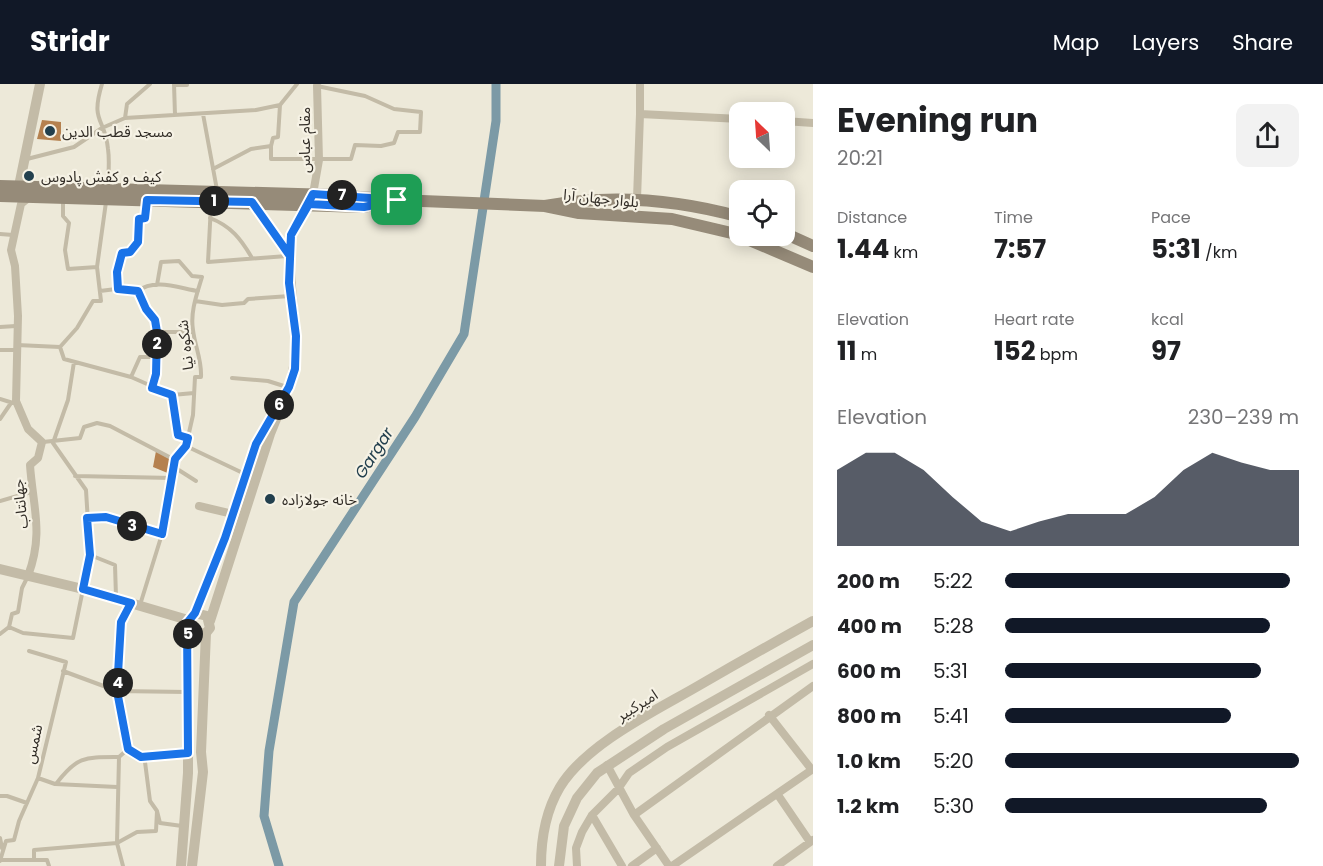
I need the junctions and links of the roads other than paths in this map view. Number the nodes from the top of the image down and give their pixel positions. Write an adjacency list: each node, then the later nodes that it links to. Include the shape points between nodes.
1 (40, 84): 19 (street)
2 (102, 84): 17 (lane, via 95,104)
3 (150, 84): 13 (lane, via 127,104)
4 (175, 84): 7 (lane); 12 (lane)
5 (297, 84): 9 (lane)
6 (640, 84): 11 (street)
7 (187, 85)
8 (315, 85): 20 (street, مقام عباس); 20 (lane, via 365,96 394,109 421,112 420,132 398,132 394,143 381,146 355,145 351,159)
9 (280, 105): 10 (lane, via 241,113); 18 (lane, via 278,137 273,138)
10 (202, 114): 12 (lane); 21 (lane)
11 (640, 114): 14 (street); 30 (street)
12 (175, 115): 13 (lane)
13 (125, 118): 17 (lane)
14 (729, 118)
15 (795, 122): 16 (street)
16 (813, 123)
17 (102, 128): 19 (lane, via 74,147); 24 (lane, via 108,148)
18 (271, 146): 20 (lane, via 271,159); 21 (lane, via 251,149)
19 (24, 159): 23 (street)
20 (319, 160): 29 (street, مقام عباس)
21 (213, 169): 27 (lane)
22 (0, 186): 23 (main road)
23 (18, 191): 24 (main road); 25 (main road); 26 (main road)
24 (107, 193): 27 (main road); 28 (main road); 31 (main road); 44 (lane)
25 (0, 196)
26 (31, 196): 28 (main road); 38 (street, via 21,204)
27 (214, 196): 29 (main road); 31 (main road); 32 (main road); 35 (lane)
28 (63, 197): 44 (lane, via 63,216 69,223 65,250 68,269)
29 (311, 199): 32 (main road); 33 (main road, via 364,207 397,200); 42 (street, via 291,235)
30 (637, 199): 33 (main road, بلوار جهان آرا, via 578,200); 34 (main road, بلوار جهان آرا)
31 (147, 200): 47 (lane, via 145,218 139,219 138,242 130,252 122,253)
32 (252, 202): 42 (street)
33 (545, 206): 36 (main road, بلوار جهان آرا, via 579,213 672,219)
34 (729, 215)
35 (210, 218): 43 (lane, via 226,224); 43 (lane, via 207,262)
36 (729, 232)
37 (0, 234): 38 (lane)
38 (13, 235): 53 (street)
39 (795, 238): 41 (main road)
40 (765, 246): 45 (main road, بلوار جهان آرا)
41 (813, 246)
42 (290, 256): 43 (lane); 51 (street)
43 (252, 258)
44 (97, 267): 48 (lane)
45 (813, 267)
46 (156, 285): 49 (lane, via 144,285); 50 (lane); 50 (lane, via 161,262 178,261 192,276 202,277)
47 (118, 289): 48 (lane); 49 (lane)
48 (100, 291): 58 (lane, via 101,301 93,301)
49 (138, 291): 55 (lane, via 155,320)
50 (198, 291): 52 (lane, شکوه نیا)
51 (291, 296): 52 (lane, via 222,305); 64 (street, via 296,336 295,369)
52 (195, 301): 56 (lane, شکوه نیا)
53 (17, 326): 54 (lane); 57 (street)
54 (0, 327)
55 (157, 332): 56 (lane); 60 (lane)
56 (193, 332): 66 (lane, شکوه نیا, via 202,360 201,377 195,377)
57 (16, 347): 58 (lane); 59 (lane); 69 (street)
58 (60, 347): 61 (lane, via 64,359)
59 (0, 350)
60 (156, 357): 62 (lane, via 140,357); 65 (lane)
61 (74, 362): 62 (lane); 73 (lane, via 68,400)
62 (131, 377): 65 (lane)
63 (232, 378): 64 (lane)
64 (289, 387): 77 (street, via 256,444); 94 (street)
65 (152, 388): 67 (lane)
66 (194, 393): 67 (lane); 71 (lane, شکوه نیا)
67 (172, 395): 71 (lane, via 178,435)
68 (0, 399): 69 (lane)
69 (14, 402): 70 (lane); 72 (street, via 28,429)
70 (0, 419)
71 (188, 438): 74 (lane, شکوه نیا)
72 (42, 442): 73 (lane); 81 (street, جهانتاب, via 38,458 30,465)
73 (53, 443): 75 (lane, via 80,438 84,427 97,423); 78 (lane)
74 (186, 446): 75 (lane, شکوه نیا); 77 (lane)
75 (175, 459): 76 (lane)
76 (174, 467): 79 (lane); 80 (lane)
77 (246, 475): 84 (street)
78 (74, 476): 79 (lane); 85 (lane, via 86,490)
79 (173, 478): 86 (lane)
80 (196, 481)
81 (32, 492): 82 (lane); 89 (street, جهانتاب, via 38,512 36,554)
82 (0, 501)
83 (199, 506): 84 (street)
84 (233, 514): 93 (street)
85 (87, 518): 86 (lane, via 106,517); 87 (lane)
86 (162, 534): 92 (lane)
87 (90, 555): 90 (lane); 91 (lane, via 115,565)
88 (0, 569): 89 (street)
89 (28, 576): 90 (street); 96 (lane, via 18,612 12,614)
90 (83, 589): 91 (street); 96 (lane, via 73,638 23,633)
91 (116, 599): 92 (street)
92 (135, 605): 93 (street); 104 (lane, via 121,622)
93 (190, 621): 94 (street, via 204,614); 97 (street, via 193,634); 105 (street)
94 (210, 621): 97 (street)
95 (813, 621): 135 (street, امیرکبیر, via 653,712 574,769 549,808 543,828)
96 (9, 627): 98 (lane)
97 (206, 633): 134 (street, via 203,772)
98 (0, 634)
99 (813, 645): 111 (street)
100 (29, 651): 102 (lane, via 66,662)
101 (813, 664): 116 (street, via 667,747 629,773)
102 (63, 671): 104 (lane); 113 (lane, شمس)
103 (813, 686): 106 (street)
104 (117, 691): 105 (lane); 107 (lane)
105 (187, 692): 108 (street)
106 (769, 716): 112 (street); 122 (street)
107 (128, 749): 109 (lane); 110 (lane)
108 (188, 753): 110 (lane); 123 (street)
109 (119, 756): 114 (lane, via 81,759 70,765); 115 (lane)
110 (141, 757): 120 (lane, via 150,801)
111 (607, 765): 116 (street); 136 (street, via 587,782 577,798 564,826)
112 (812, 770): 117 (street)
113 (38, 778): 114 (lane); 119 (lane, شمس)
114 (55, 784): 115 (lane)
115 (117, 787): 126 (lane)
116 (618, 789): 121 (street); 122 (street)
117 (778, 795): 125 (street); 140 (street)
118 (0, 796): 119 (lane)
119 (27, 803): 129 (lane, شمس, via 14,840 6,841)
120 (157, 811): 123 (lane, via 160,823); 126 (lane, via 156,831 137,832)
121 (592, 815): 137 (street, via 576,848); 138 (street)
122 (634, 815): 127 (street)
123 (186, 826): 133 (street)
124 (0, 838): 129 (lane)
125 (812, 841): 141 (street)
126 (117, 843): 128 (lane, via 34,850); 132 (lane)
127 (657, 848): 139 (street); 140 (street)
128 (34, 859): 129 (lane); 131 (lane, via 47,860)
129 (0, 860): 130 (lane)
130 (3, 866)
131 (49, 866)
132 (123, 866)
133 (182, 866)
134 (192, 866)
135 (541, 866)
136 (559, 866)
137 (577, 866)
138 (622, 866)
139 (632, 866)
140 (671, 866)
141 (777, 866)

